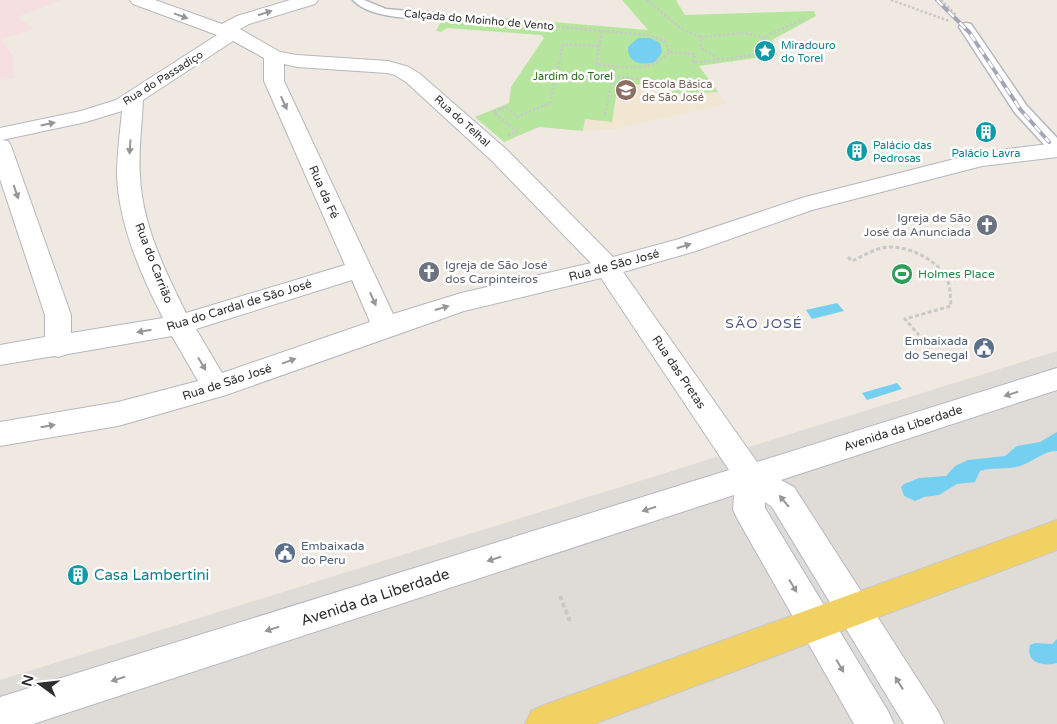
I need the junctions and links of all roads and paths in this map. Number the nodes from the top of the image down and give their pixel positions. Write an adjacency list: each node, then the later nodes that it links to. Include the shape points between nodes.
1 (139, 0): 10 (street, Rua do Telhal, one-way to 10)
2 (309, 0): 10 (street, one-way to 2, via 243,20)
3 (358, 0): 6 (lane, Calçada do Moinho de Vento, via 377,10)
4 (647, 0): 11 (path, via 683,30)
5 (891, 0): 8 (path)
6 (443, 17): 9 (path, Calçada do Moinho de Vento)
7 (805, 18): 12 (path)
8 (966, 27): 25 (street, via 1021,109)
9 (602, 31): 13 (path); 14 (path, Calçada do Moinho de Vento, via 658,37 668,46)
10 (229, 32): 15 (street, Rua do Telhal); 20 (street, Rua do Passadiço)
11 (700, 37): 12 (path, via 743,32); 16 (path, via 702,48)
12 (764, 37): 16 (path, via 770,53)
13 (599, 46): 17 (path, via 596,64); 23 (path, via 563,44 550,103 517,117 506,108 494,112 518,132)
14 (669, 52): 16 (path, via 695,54 693,63); 17 (path, via 656,65)
15 (274, 56): 27 (street, Rua do Telhal, via 297,61 380,66 408,74 499,155); 28 (street, Rua da Fé, one-way to 28, via 274,81)
16 (719, 60)
17 (615, 66): 18 (path)
18 (613, 76): 19 (path, via 668,82); 21 (path)
19 (686, 79)
20 (134, 98): 22 (street, Rua do Passadiço, one-way to 20, via 92,115); 29 (street, Rua do Carrião, one-way to 29, via 129,170 132,197 146,250)
21 (605, 115)
22 (0, 134)
23 (507, 136)
24 (0, 146): 32 (street, one-way to 32, via 58,315)
25 (1057, 149): 27 (street, Rua de São José, one-way to 25, via 687,245 805,204 982,159)
26 (848, 257): 31 (path, via 852,261 888,247 898,248 922,257 945,276 951,306 905,319)
27 (609, 267): 30 (street, Rua de São José, one-way to 27, via 461,302); 37 (street, Rua das Pretas)
28 (359, 269): 29 (street, Rua do Cardal de São José); 30 (street, Rua da Fé, one-way to 30)
29 (178, 325): 32 (street, Rua do Cardal de São José, one-way to 32); 35 (street, Rua do Carrião, one-way to 35)
30 (385, 326): 35 (street, Rua de São José, one-way to 30)
31 (919, 336)
32 (58, 347): 33 (street, Rua do Cardal de São José)
33 (0, 355)
34 (1057, 379): 37 (street, Avenida da Liberdade, one-way to 37)
35 (216, 388): 36 (street, Rua de São José, one-way to 35, via 118,414)
36 (0, 434)
37 (750, 477): 40 (street, one-way to 37, via 783,497); 42 (street, one-way to 42, via 749,510); 43 (street, Avenida da Liberdade, one-way to 43)
38 (1057, 535): 40 (main road)
39 (560, 596): 41 (path)
40 (853, 610): 42 (main road); 46 (street, one-way to 40)
41 (570, 624)
42 (816, 624): 44 (main road); 45 (street, one-way to 45)
43 (0, 716)
44 (544, 724)
45 (875, 724)
46 (925, 724)

